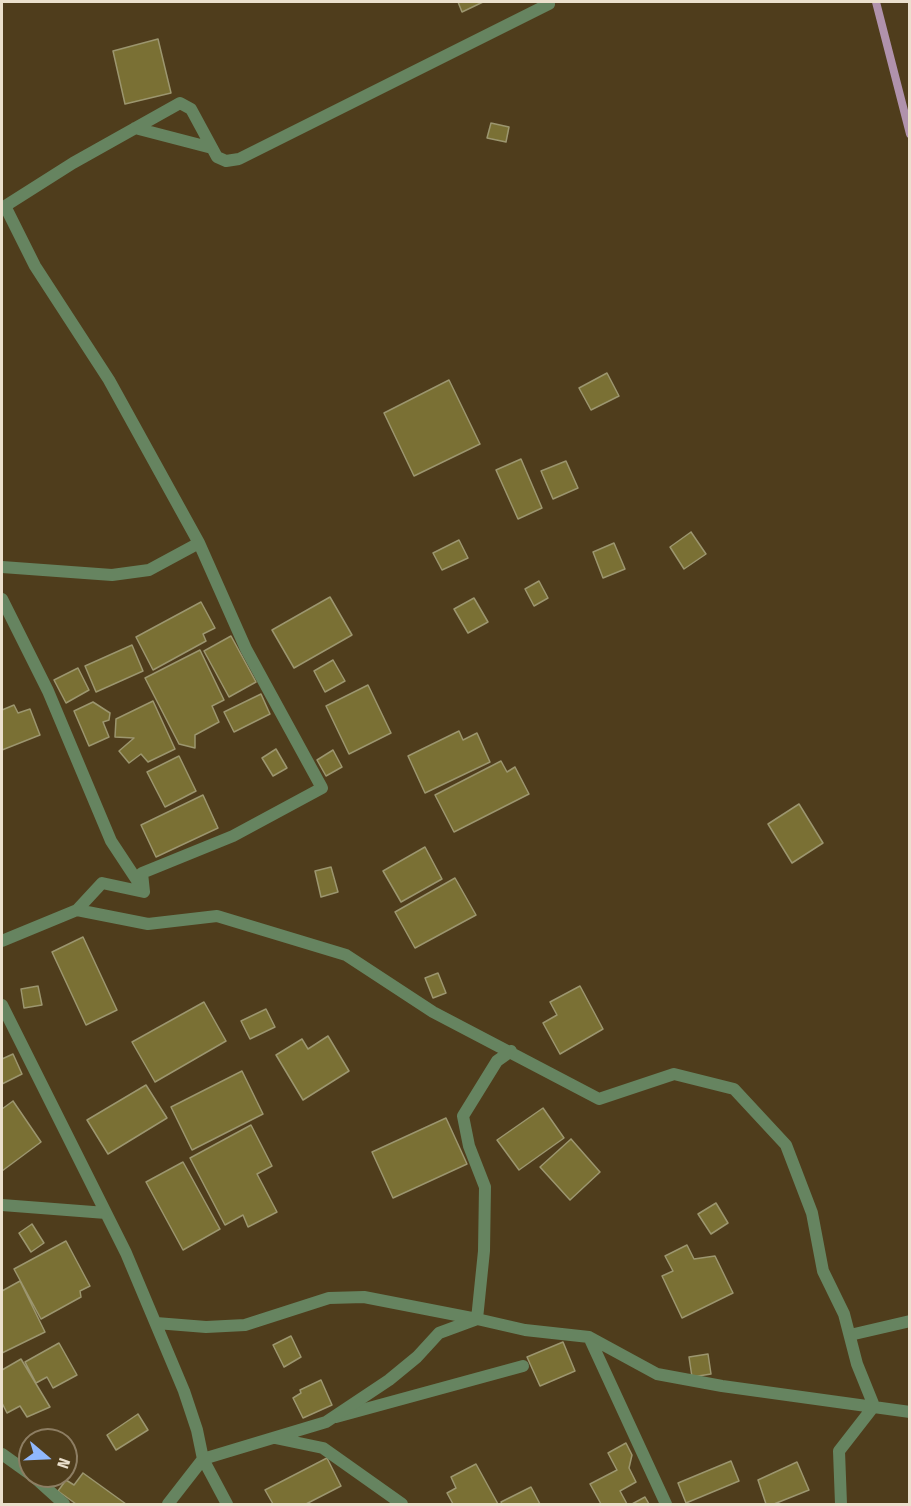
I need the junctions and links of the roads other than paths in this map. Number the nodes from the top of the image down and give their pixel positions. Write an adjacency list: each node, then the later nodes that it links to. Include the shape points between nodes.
1 (549, 4): 3 (street, via 239,159 226,161 217,157)
2 (135, 128): 3 (street); 3 (street, via 180,103 191,109); 4 (street)
3 (212, 148)
4 (4, 207): 5 (street, via 35,266 109,380)
5 (199, 543): 6 (street, via 149,570 112,576); 8 (street, via 246,649 322,788 233,836 142,873)
6 (2, 567)
7 (2, 599): 8 (street, via 48,691 111,841)
8 (144, 892): 9 (street, via 102,883)
9 (77, 910): 10 (street); 12 (street, via 148,924 217,916 346,955 433,1012)
10 (2, 941)
11 (2, 1005): 14 (street)
12 (511, 1050): 15 (street, via 497,1061 462,1116 468,1146 485,1187); 18 (street, via 599,1099 674,1074 734,1089 786,1145 812,1213 823,1271)
13 (2, 1205): 14 (street)
14 (106, 1214): 17 (street)
15 (477, 1319): 17 (street, via 364,1297 329,1298 245,1325 206,1328); 19 (street, via 525,1330); 23 (street, via 439,1334 389,1380)
16 (909, 1321): 18 (street)
17 (156, 1323): 26 (street, via 184,1391)
18 (850, 1335): 21 (street)
19 (589, 1337): 21 (street, via 657,1374); 33 (street)
20 (523, 1366): 23 (street)
21 (874, 1406): 22 (street); 34 (street, via 839,1451)
22 (908, 1413)
23 (335, 1417): 24 (street)
24 (275, 1438): 26 (street); 32 (street, via 323,1449)
25 (2, 1454): 27 (street)
26 (203, 1459): 30 (street); 31 (street)
27 (18, 1465)
28 (46, 1488): 29 (street)
29 (64, 1504)
30 (168, 1504)
31 (227, 1504)
32 (402, 1504)
33 (666, 1504)
34 (842, 1504)

